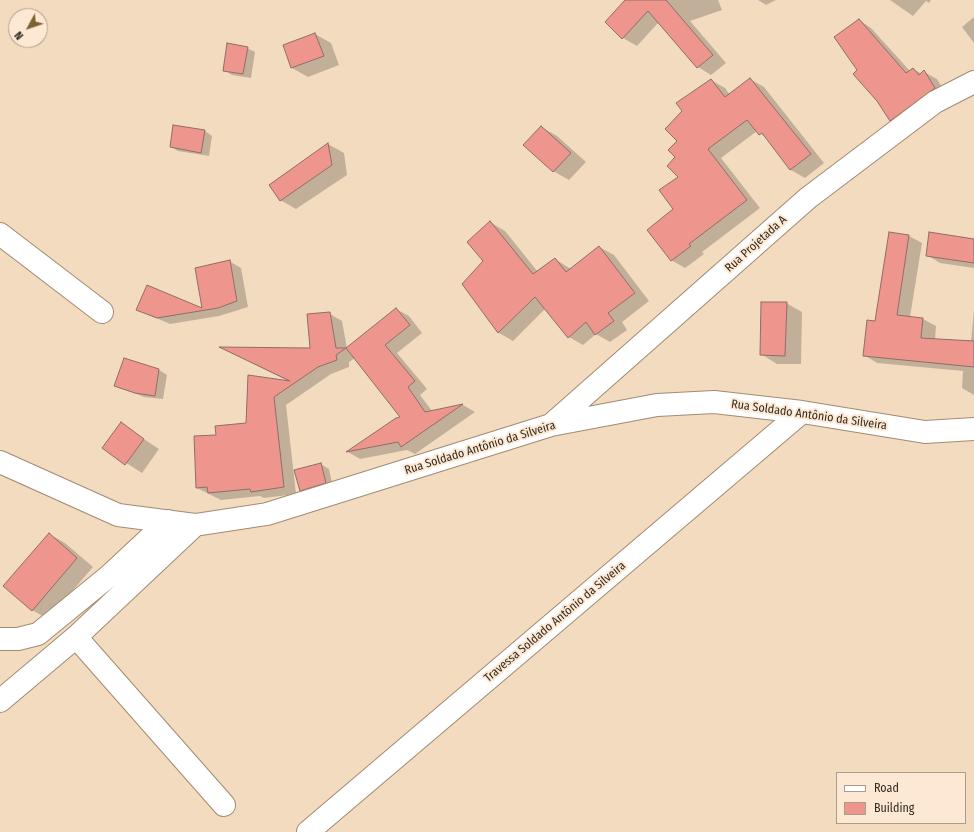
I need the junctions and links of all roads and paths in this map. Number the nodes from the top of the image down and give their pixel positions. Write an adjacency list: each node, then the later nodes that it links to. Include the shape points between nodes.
1 (974, 82): 5 (street, Rua Projetada A, via 935,102 808,198)
2 (0, 234): 3 (street)
3 (102, 312)
4 (802, 412): 5 (street, Rua Soldado Antônio da Silveira, via 714,402 657,405); 6 (street, Rua Soldado Antônio da Silveira, via 925,432); 14 (street, Travessa Soldado Antônio da Silveira)
5 (551, 425): 9 (street, Rua Soldado Antônio da Silveira, via 267,514)
6 (974, 429)
7 (0, 462): 8 (street, Rua Soldado Antônio da Silveira, via 118,515)
8 (168, 521): 9 (street, Rua Soldado Antônio da Silveira); 11 (street, via 110,576 38,634 18,639)
9 (195, 524): 10 (street)
10 (76, 637): 12 (street); 13 (street)
11 (0, 639)
12 (0, 701)
13 (224, 805)
14 (308, 832)

